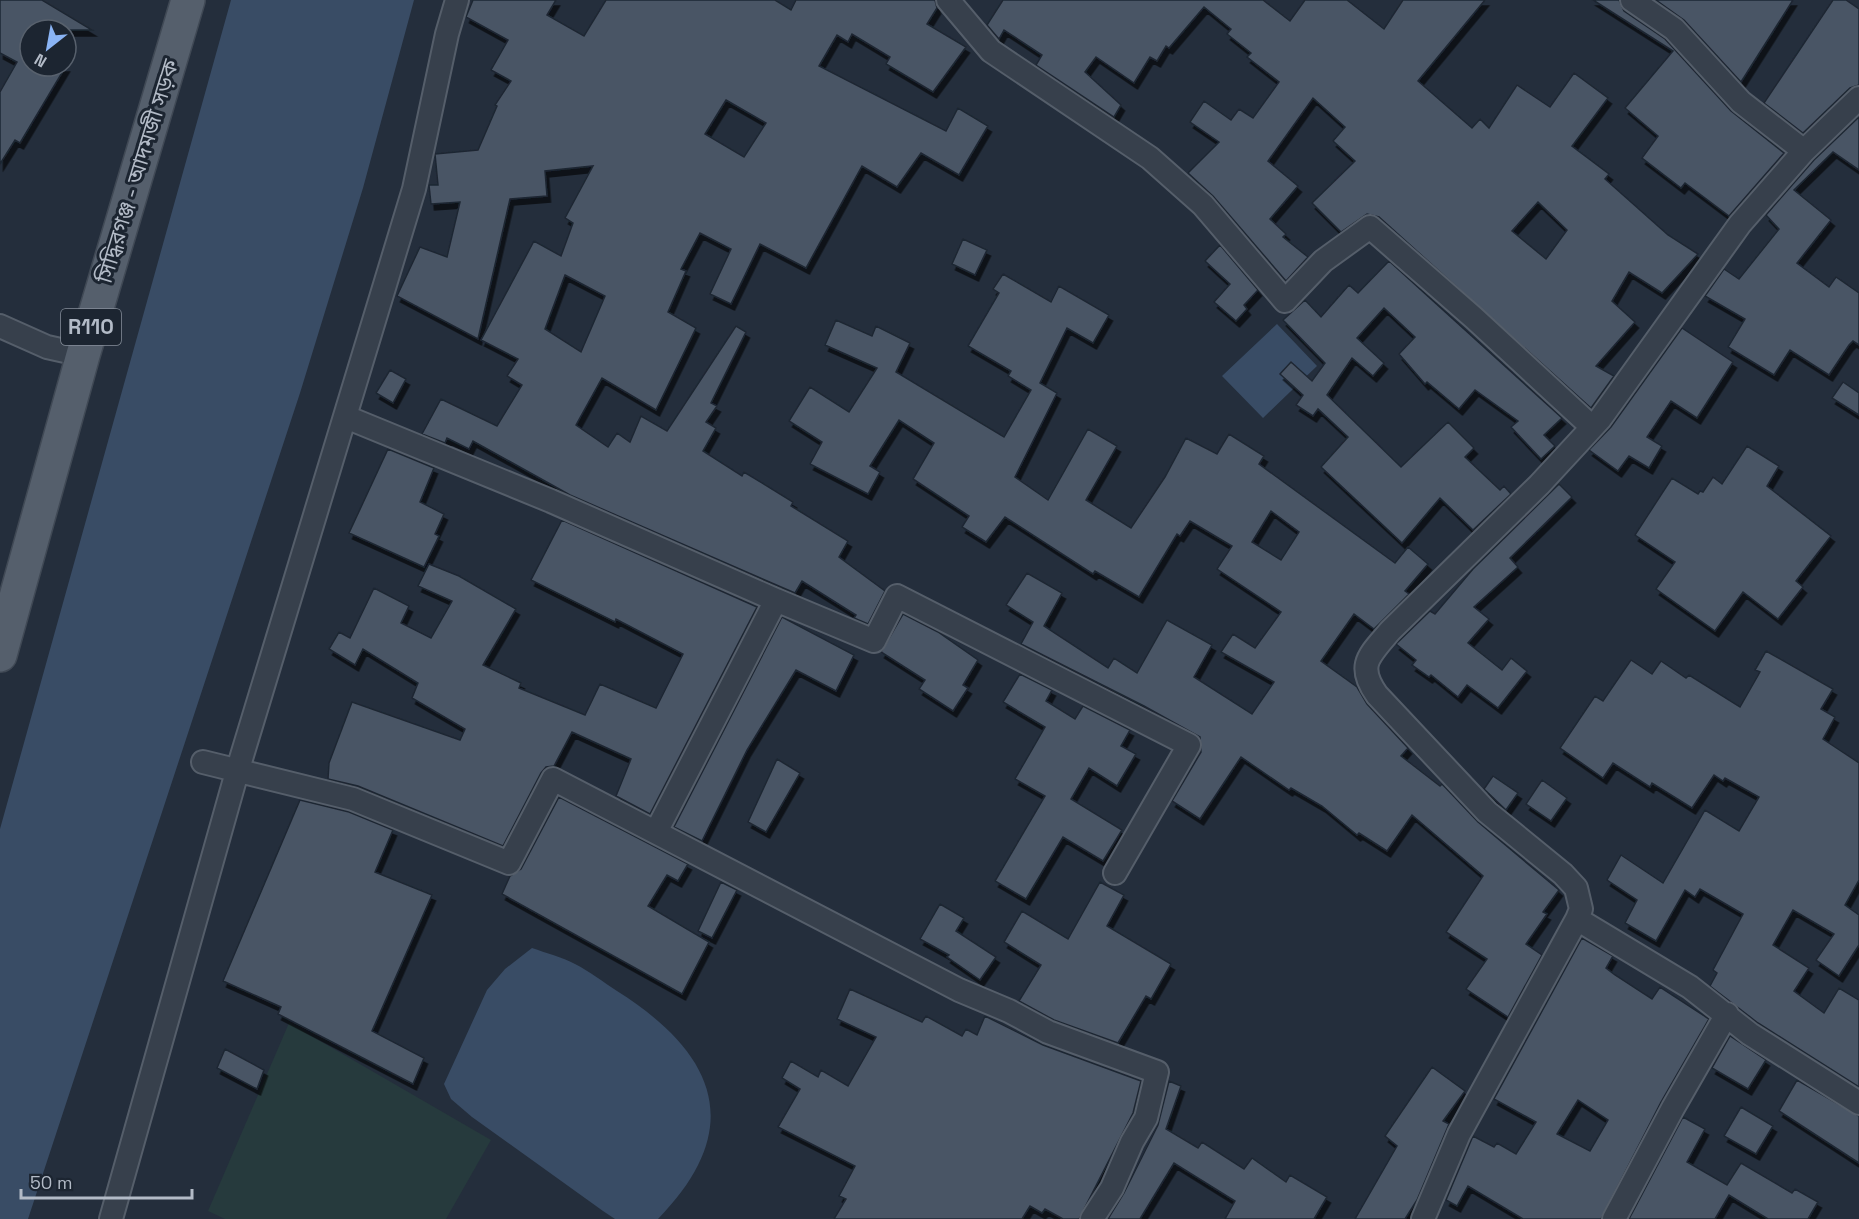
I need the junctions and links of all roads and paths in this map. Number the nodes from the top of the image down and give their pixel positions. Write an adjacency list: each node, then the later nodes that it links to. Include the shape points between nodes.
1 (188, 0): 8 (main road, সিদ্ধিরগঞ্জ - আদমজী সড়ক / R110)
2 (457, 0): 9 (street, via 414,189)
3 (948, 0): 10 (street, via 991,51 1150,158 1203,205 1285,301 1323,261 1370,227)
4 (1632, 0): 6 (street, via 1674,29 1741,102)
5 (1859, 98): 6 (street)
6 (1804, 151): 10 (street, via 1740,224)
7 (0, 326): 8 (street, via 47,347)
8 (83, 355): 12 (main road, সিদ্ধিরগঞ্জ - আদমজী সড়ক / R110)
9 (346, 417): 11 (street); 14 (street)
10 (1592, 427): 17 (street, via 1539,485 1390,631 1364,668 1366,680 1377,695 1487,812 1576,888 1581,909)
11 (776, 600): 15 (street); 16 (street, via 874,641 897,596 1189,745)
12 (0, 655)
13 (202, 762): 14 (street)
14 (237, 772): 15 (street, via 353,799 509,863 553,779); 20 (street)
15 (656, 832): 21 (street, via 959,990 1048,1032 1157,1072 1146,1118 1113,1188)
16 (1115, 873)
17 (1577, 919): 18 (street); 22 (street, via 1460,1134)
18 (1727, 1014): 19 (street, via 1750,1034); 23 (street)
19 (1859, 1103)
20 (111, 1219)
21 (1092, 1219)
22 (1423, 1219)
23 (1614, 1219)

